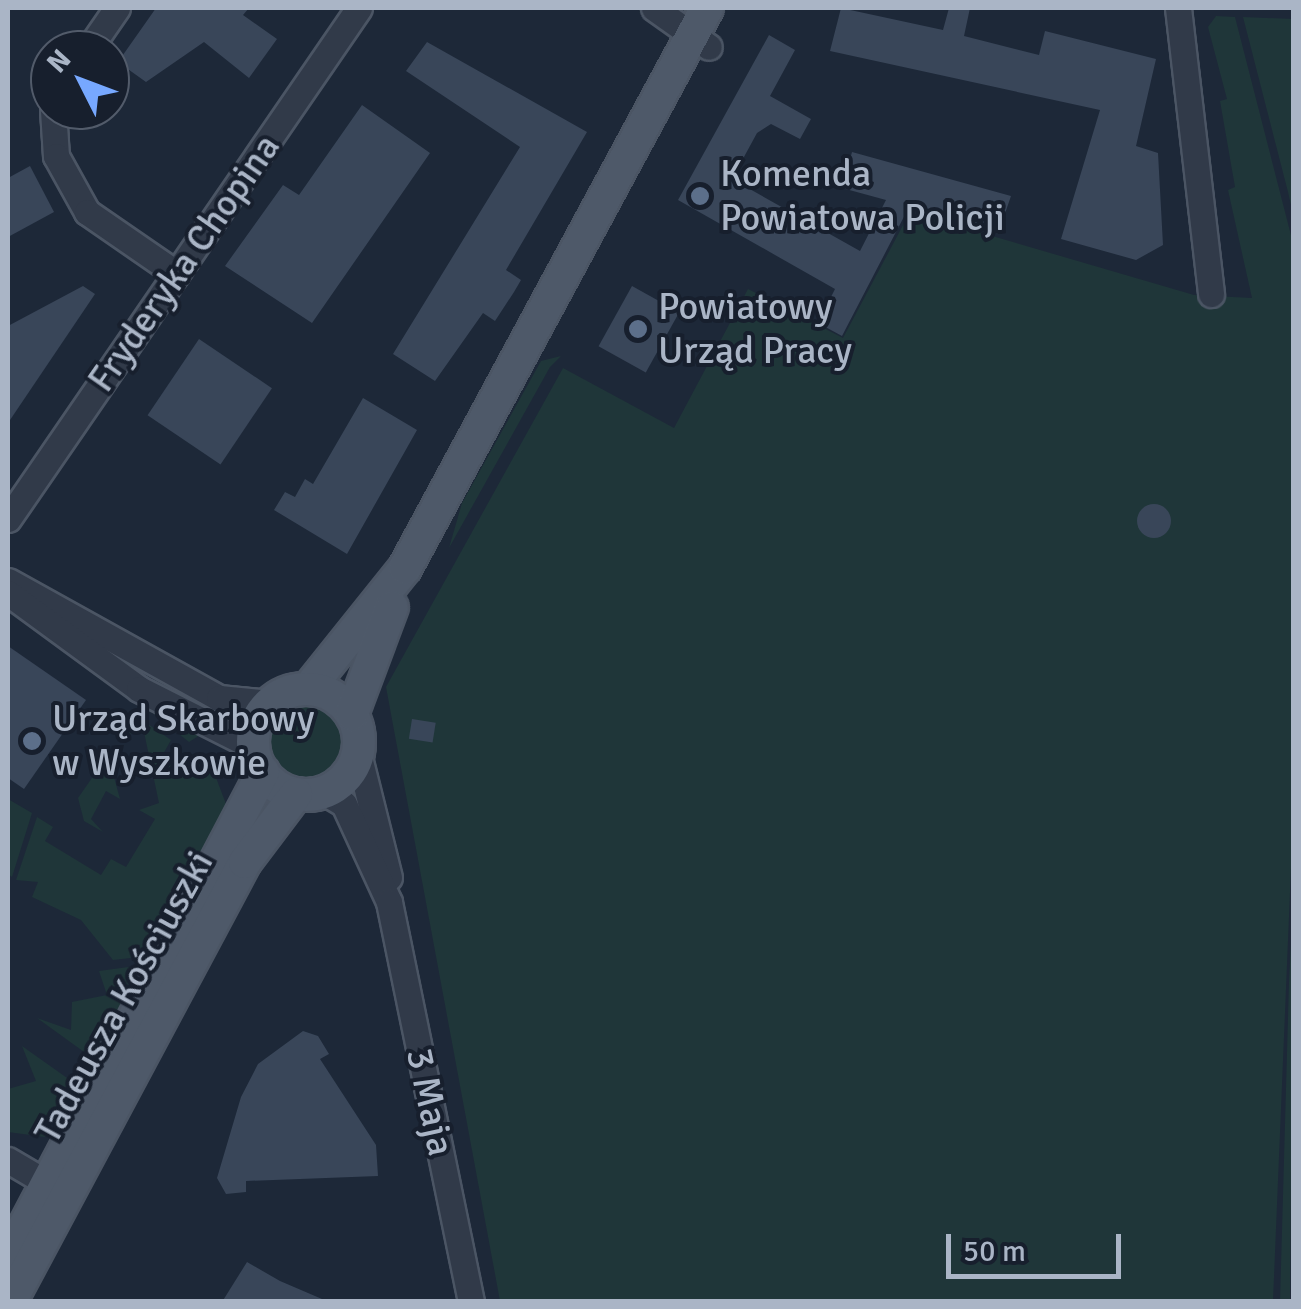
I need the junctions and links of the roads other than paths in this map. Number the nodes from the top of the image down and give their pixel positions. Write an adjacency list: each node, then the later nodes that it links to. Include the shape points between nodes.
1 (117, 8): 7 (street)
2 (360, 8): 9 (street, Fryderyka Chopina)
3 (654, 8): 6 (street)
4 (731, 8): 6 (main road)
5 (1178, 8): 10 (street)
6 (703, 28): 12 (main road)
7 (102, 30)
8 (54, 130): 9 (street, via 56,156 87,212)
9 (177, 274): 11 (street, Fryderyka Chopina)
10 (1211, 294)
11 (8, 519)
12 (405, 568): 15 (main road); 17 (main road)
13 (8, 581): 16 (street, via 210,694)
14 (8, 593): 19 (street, via 139,688)
15 (308, 689): 16 (main road); 17 (main road)
16 (270, 703): 19 (main road)
17 (352, 714): 18 (main road)
18 (358, 753): 20 (main road); 21 (street, 3 Maja, via 381,830)
19 (258, 760): 20 (main road); 23 (main road, Tadeusza Kościuszki)
20 (310, 793): 21 (street, 3 Maja, via 344,804); 23 (main road, Tadeusza Kościuszki, via 244,862)
21 (388, 902): 26 (street, 3 Maja)
22 (8, 1160): 23 (street)
23 (52, 1186): 24 (main road, Tadeusza Kościuszki); 25 (main road, Tadeusza Kościuszki)
24 (8, 1258)
25 (10, 1302)
26 (471, 1302)

